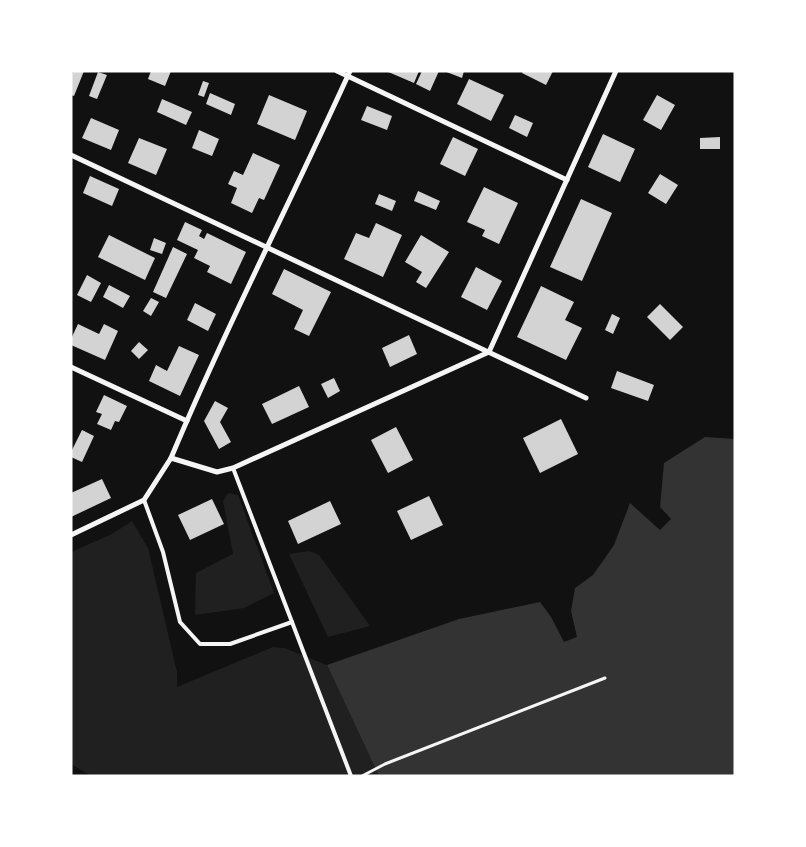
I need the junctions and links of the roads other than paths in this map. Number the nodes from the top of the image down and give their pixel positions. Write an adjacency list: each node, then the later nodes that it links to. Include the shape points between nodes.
1 (337, 71): 3 (street)
2 (616, 71): 5 (street)
3 (349, 74): 5 (street); 6 (street)
4 (71, 155): 6 (street)
5 (568, 180): 7 (street)
6 (267, 247): 7 (street); 10 (street)
7 (489, 352): 9 (street); 12 (street)
8 (71, 367): 10 (street)
9 (586, 398)
10 (187, 421): 11 (street)
11 (171, 458): 12 (street, via 217,472); 13 (street)
12 (233, 468): 15 (lane)
13 (144, 500): 14 (street); 15 (lane, via 163,552 180,622 200,644 230,644)
14 (71, 535)
15 (292, 622): 16 (lane)
16 (351, 776)

